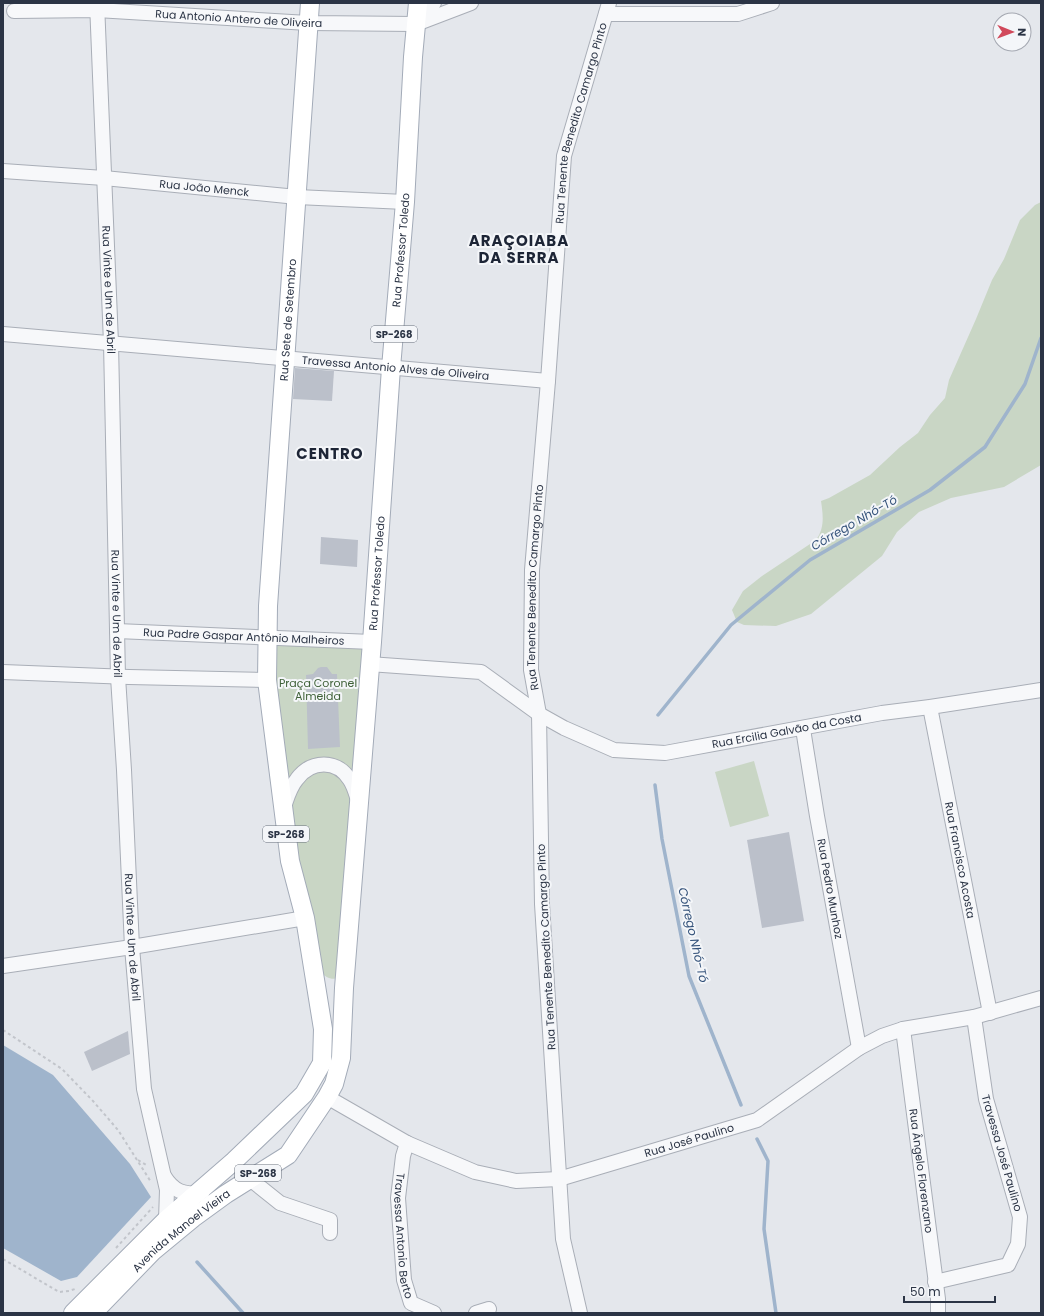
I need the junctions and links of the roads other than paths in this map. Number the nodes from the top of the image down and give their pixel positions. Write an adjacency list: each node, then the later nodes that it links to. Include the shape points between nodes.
1 (310, 3): 9 (main road, Rua Sete de Setembro / SP-268)
2 (418, 3): 10 (main road, Rua Professor Toledo / SP-268)
3 (434, 3): 10 (street)
4 (471, 3): 10 (street)
5 (772, 3): 7 (street, via 738,14)
6 (97, 6): 8 (street, Rua Antonio Antero de Oliveira); 9 (street, Rua Antonio Antero de Oliveira); 12 (street, Rua Vinte e Um de Abril)
7 (608, 9): 19 (street, Rua Tenente Benedito Camargo Pinto, via 564,156)
8 (14, 11)
9 (308, 23): 10 (street, Rua Antonio Antero de Oliveira); 13 (main road, Rua Sete de Setembro / SP-268)
10 (416, 24): 14 (main road, Rua Professor Toledo / SP-268)
11 (3, 171): 12 (street, Rua João Menck)
12 (104, 178): 13 (street, Rua João Menck); 16 (street, Rua Vinte e Um de Abril)
13 (297, 197): 14 (street, Rua João Menck); 17 (main road, Rua Sete de Setembro / SP-268)
14 (405, 202): 18 (main road, Rua Professor Toledo / SP-268)
15 (3, 334): 16 (street, Travessa Antonio Alves de Oliveira)
16 (111, 343): 17 (street, Travessa Antonio Alves de Oliveira); 20 (street, Rua Vinte e Um de Abril)
17 (286, 359): 18 (street, Travessa Antonio Alves de Oliveira); 21 (main road, Rua Sete de Setembro / SP-268)
18 (391, 368): 19 (street, Travessa Antonio Alves de Oliveira); 22 (main road, Rua Professor Toledo / SP-268)
19 (548, 381): 29 (street, Rua Tenente Benedito Camargo Pinto, via 532,570 531,670)
20 (117, 631): 21 (street, Rua Padre Gaspar Antônio Malheiros); 25 (street, Rua Vinte e Um de Abril)
21 (267, 637): 22 (street, Rua Padre Gaspar Antônio Malheiros); 26 (main road, SP-268)
22 (372, 642): 23 (main road, Rua Professor Toledo / SP-268)
23 (369, 664): 29 (street, Rua Ercilia Galvão da Costa, via 481,672); 31 (main road, SP-268)
24 (3, 672): 25 (street)
25 (118, 677): 26 (street); 34 (street, Rua Vinte e Um de Abril)
26 (267, 680): 32 (main road, SP-268)
27 (1041, 690): 28 (street, Rua Ercilia Galvão da Costa)
28 (930, 707): 30 (street, Rua Ercilia Galvão da Costa, via 882,713); 37 (street, Rua Francisco Acosta)
29 (539, 714): 30 (street, Rua Ercilia Galvão da Costa, via 614,750 628,751 665,753); 46 (street, Rua Tenente Benedito Camargo Pinto, via 542,904)
30 (803, 729): 40 (street, Rua Pedro Munhoz)
31 (359, 803): 32 (street, via 344,772 327,764 305,770 296,779); 41 (main road, Avenida Manoel Vieira / SP-268, via 341,1058 334,1084)
32 (283, 808): 33 (main road, SP-268, via 290,861)
33 (304, 918): 34 (street); 43 (main road, Avenida Manoel Vieira / SP-268, via 323,1028 322,1063 304,1094)
34 (132, 947): 35 (street); 45 (street, Rua Vinte e Um de Abril, via 144,1089)
35 (3, 966)
36 (1041, 998): 37 (street, Rua José Paulino)
37 (990, 1013): 38 (street, Rua José Paulino)
38 (974, 1017): 39 (street, Rua José Paulino); 51 (street, Travessa José Paulino, via 986,1099 1020,1217 1018,1244 1008,1265)
39 (902, 1029): 40 (street, Rua José Paulino); 51 (street, Rua Ângelo Florenzano)
40 (859, 1048): 46 (street, Rua José Paulino, via 757,1120)
41 (327, 1097): 42 (street, Rua José Paulino); 44 (main road, Avenida Manoel Vieira / SP-268, via 288,1155)
42 (407, 1143): 46 (street, Rua José Paulino, via 475,1172 516,1181); 54 (street, Travessa Antonio Berto, via 398,1198 404,1280 411,1303)
43 (250, 1146): 44 (main road, via 248,1163 250,1168 256,1171); 47 (main road, Avenida Manoel Vieira / SP-268)
44 (256, 1175): 48 (main road, Avenida Manoel Vieira / SP-268); 50 (street, via 280,1203 330,1220)
45 (164, 1176): 47 (street, via 170,1185 181,1193); 49 (street, Rua Vinte e Um de Abril)
46 (559, 1179): 55 (street, Rua Tenente Benedito Camargo Pinto, via 562,1239)
47 (196, 1194): 48 (street); 49 (main road, Avenida Manoel Vieira / SP-268)
48 (226, 1194): 53 (main road, Avenida Manoel Vieira / SP-268, via 192,1218 153,1251)
49 (166, 1220): 52 (main road, Avenida Manoel Vieira / SP-268)
50 (330, 1233)
51 (935, 1282): 56 (street, Rua Ângelo Florenzano)
52 (73, 1313)
53 (93, 1313)
54 (434, 1313)
55 (580, 1313)
56 (938, 1313)

